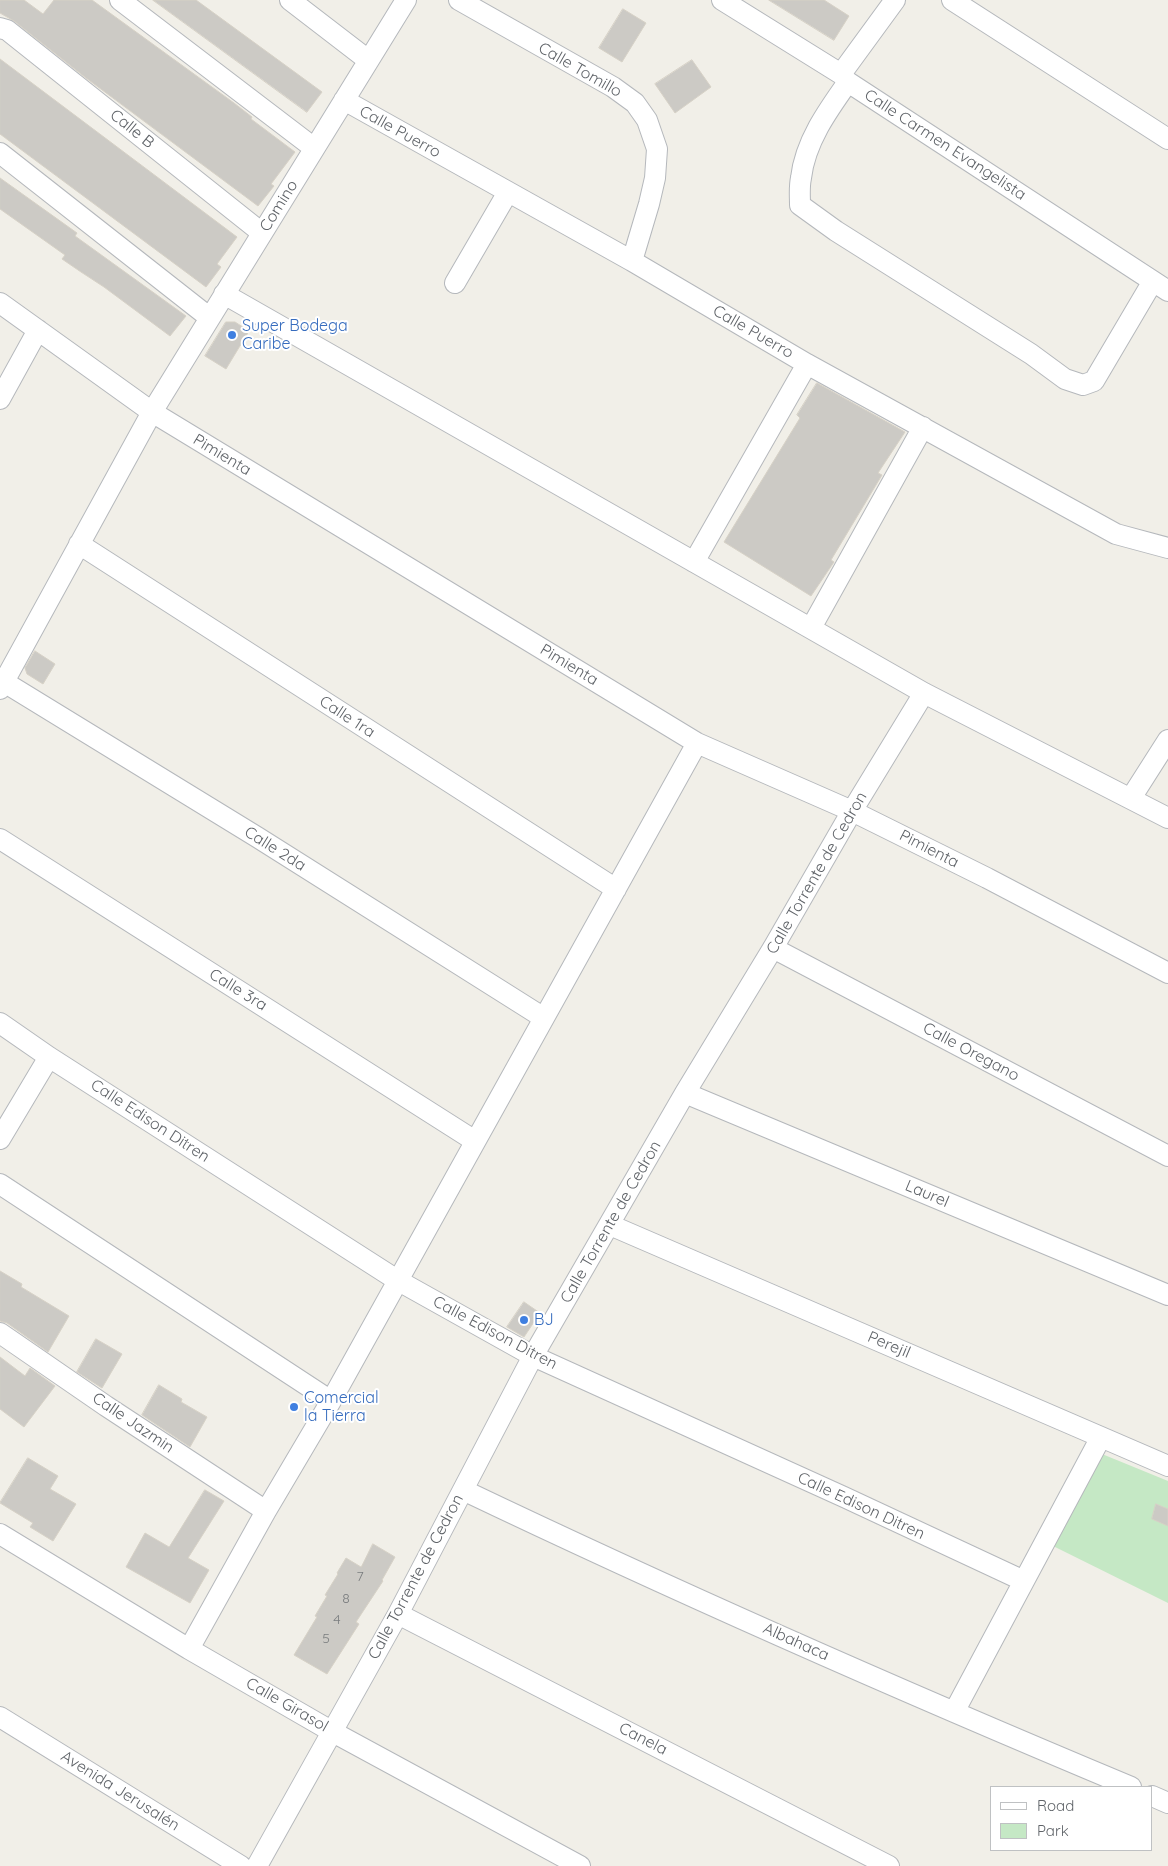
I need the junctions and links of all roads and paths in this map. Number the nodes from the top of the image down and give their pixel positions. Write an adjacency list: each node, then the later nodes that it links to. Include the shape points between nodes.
1 (120, 0): 13 (street)
2 (290, 0): 9 (street)
3 (406, 0): 9 (street, Comino)
4 (459, 0): 17 (street, Calle Tomillo, via 614,87 635,103 647,120 657,149 654,178)
5 (722, 0): 10 (street, Calle Carmen Evangelista)
6 (895, 0): 10 (street)
7 (952, 0): 12 (street)
8 (0, 28): 16 (street, Calle B, via 7,30)
9 (368, 60): 11 (street, Comino)
10 (845, 78): 19 (street, Calle Carmen Evangelista); 19 (street, via 816,132 801,177 800,205 836,231 1031,354 1065,379 1083,385 1094,381)
11 (344, 100): 13 (street, Comino); 15 (street, Calle Puerro)
12 (1168, 139)
13 (314, 148): 16 (street, Comino)
14 (0, 153): 22 (street)
15 (508, 192): 17 (street, Calle Puerro); 18 (street)
16 (262, 233): 20 (street, Comino)
17 (632, 261): 24 (street, Calle Puerro)
18 (455, 283)
19 (1160, 286)
20 (224, 294): 22 (street, Comino); 30 (street)
21 (0, 303): 23 (street, Pimienta)
22 (210, 318): 26 (street, Comino)
23 (38, 330): 25 (street); 26 (street, Pimienta)
24 (807, 364): 27 (street, Calle Puerro); 30 (street)
25 (0, 399)
26 (152, 412): 28 (street, Comino); 35 (street, Pimienta)
27 (923, 426): 29 (street, Calle Puerro, via 1116,534); 31 (street)
28 (79, 544): 32 (street, Comino); 40 (street, Calle 1ra)
29 (1168, 548)
30 (694, 562): 31 (street)
31 (811, 628): 33 (street)
32 (2, 685): 43 (street, Calle 2da, via 257,838)
33 (924, 693): 36 (street); 37 (street, Calle Torrente de Cedron)
34 (1168, 740): 36 (street)
35 (697, 743): 37 (street, Pimienta); 40 (street)
36 (1131, 798): 38 (street)
37 (852, 811): 41 (street, Calle Torrente de Cedron); 42 (street, Pimienta)
38 (1168, 818)
39 (0, 839): 48 (street, Calle 3ra)
40 (616, 890): 43 (street)
41 (773, 948): 46 (street, Calle Torrente de Cedron); 49 (street, Calle Oregano)
42 (1168, 973)
43 (544, 1018): 48 (street)
44 (0, 1023): 45 (street, Calle Edison Ditren)
45 (49, 1057): 47 (street); 52 (street, Calle Edison Ditren)
46 (685, 1093): 51 (street, Calle Torrente de Cedron); 53 (street, Laurel)
47 (0, 1139)
48 (475, 1141): 52 (street)
49 (1168, 1156)
50 (0, 1184): 56 (street)
51 (610, 1225): 55 (street, Calle Torrente de Cedron); 57 (street, Perejil)
52 (397, 1280): 55 (street, Calle Edison Ditren); 56 (street)
53 (1168, 1295)
54 (0, 1333): 60 (street, Calle Jazmin)
55 (533, 1356): 59 (street, Calle Torrente de Cedron); 62 (street, Calle Edison Ditren)
56 (331, 1401): 60 (street)
57 (1101, 1437): 58 (street, Perejil); 62 (street)
58 (1168, 1466)
59 (463, 1490): 63 (street, Calle Torrente de Cedron); 65 (street, Albahaca, via 585,1548)
60 (266, 1511): 64 (street)
61 (0, 1534): 64 (street, Calle Girasol)
62 (1024, 1582): 65 (street)
63 (398, 1614): 67 (street, Calle Torrente de Cedron); 74 (street, Canela)
64 (189, 1649): 67 (street, Calle Girasol)
65 (954, 1712): 68 (street, Albahaca)
66 (0, 1717): 71 (street, Avenida Jerusalén)
67 (331, 1731): 72 (street, Calle Torrente de Cedron); 73 (street, Calle Girasol)
68 (1129, 1786)
69 (1153, 1796): 70 (street)
70 (1168, 1803)
71 (241, 1866)
72 (257, 1866)
73 (580, 1866)
74 (889, 1866)

